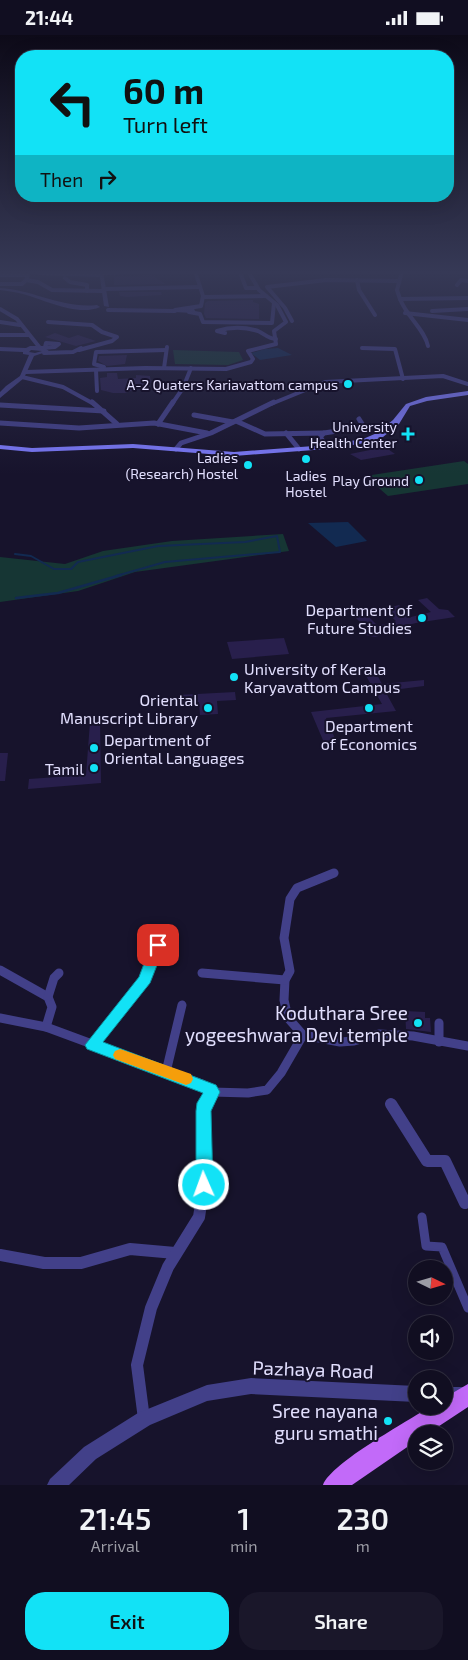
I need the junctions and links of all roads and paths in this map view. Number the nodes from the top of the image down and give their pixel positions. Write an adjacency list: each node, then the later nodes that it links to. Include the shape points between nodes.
1 (33, 339): 9 (street)
2 (115, 339): 11 (street)
3 (268, 339): 4 (street)
4 (276, 339): 15 (street, via 273,346 249,350 247,353 253,360 239,367)
5 (427, 339): 7 (street)
6 (92, 341): 11 (street)
7 (428, 346)
8 (362, 348): 19 (street, via 395,349)
9 (43, 349): 11 (street); 12 (street); 13 (street)
10 (0, 350): 12 (street)
11 (79, 350)
12 (25, 351): 13 (street)
13 (31, 356): 18 (street)
14 (164, 368): 15 (street); 16 (street); 16 (street, via 167,349 95,353 94,364)
15 (191, 368): 31 (street, via 183,388)
16 (111, 369): 17 (street)
17 (96, 370): 18 (street); 21 (street)
18 (24, 374): 23 (street); 25 (street, via 82,394)
19 (403, 379): 20 (street, via 448,377); 28 (street, via 325,382)
20 (468, 384)
21 (97, 391)
22 (468, 393): 36 (main road, via 408,405 396,422 380,435 365,441)
23 (0, 396)
24 (0, 405): 25 (street)
25 (104, 411): 30 (street)
26 (194, 415): 28 (street)
27 (359, 419): 34 (street, via 364,427)
28 (234, 422): 32 (street); 33 (street, via 265,435)
29 (0, 423): 30 (street, via 79,428)
30 (117, 424): 31 (street)
31 (158, 424): 32 (street)
32 (207, 433): 37 (street, via 181,443)
33 (286, 433): 34 (street); 38 (street)
34 (324, 433): 36 (street, via 320,437)
35 (0, 447): 37 (main road, via 32,450 133,445)
36 (327, 447): 38 (main road)
37 (176, 449): 38 (main road, via 234,454)
38 (299, 449)
39 (334, 873): 44 (street, via 297,888 290,899 284,938 290,971)
40 (163, 934): 52 (street, via 145,979)
41 (0, 970): 45 (street)
42 (59, 973): 45 (street)
43 (202, 973): 44 (street)
44 (285, 981): 50 (street, via 284,1001 288,1018)
45 (48, 997): 49 (street, via 52,1007)
46 (182, 1005): 54 (street)
47 (0, 1018): 49 (street)
48 (439, 1023): 51 (street)
49 (46, 1027): 52 (street)
50 (303, 1035): 51 (street, via 340,1042 379,1035 413,1036); 55 (street, via 279,1077 267,1090)
51 (439, 1042): 53 (street)
52 (92, 1045): 54 (street)
53 (468, 1046)
54 (166, 1071): 55 (street, via 202,1084)
55 (212, 1092): 59 (street, via 203,1111 204,1185 200,1217)
56 (391, 1104): 57 (street, via 427,1161 445,1161)
57 (465, 1203)
58 (422, 1217): 61 (street, via 426,1247 442,1247)
59 (175, 1253): 60 (street, via 130,1249 81,1263 44,1263); 65 (street, via 151,1307 137,1365)
60 (0, 1255)
61 (468, 1308)
62 (408, 1394): 65 (street, Pazhaya Road, via 251,1386 207,1393)
63 (453, 1395): 64 (street)
64 (467, 1395): 67 (main road)
65 (144, 1419): 66 (street, Pazhaya Road, via 90,1453)
66 (56, 1485)
67 (334, 1485)

